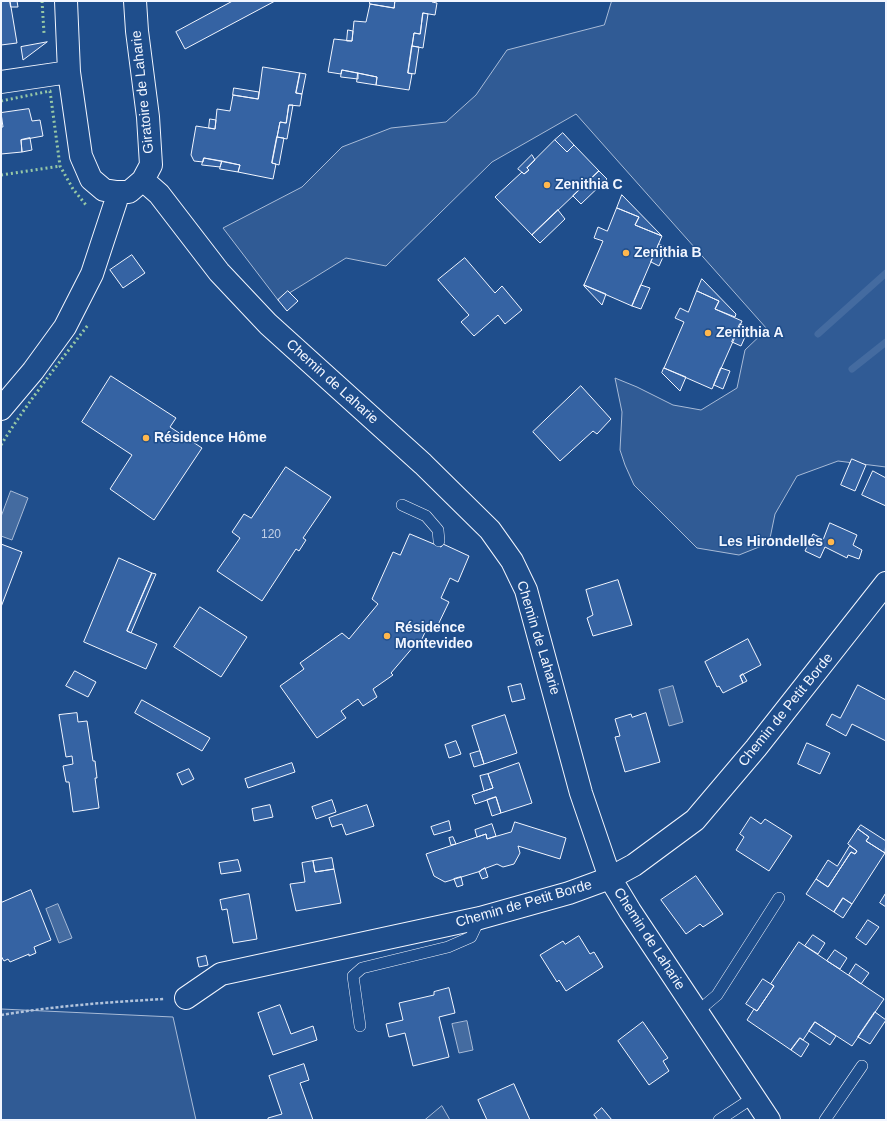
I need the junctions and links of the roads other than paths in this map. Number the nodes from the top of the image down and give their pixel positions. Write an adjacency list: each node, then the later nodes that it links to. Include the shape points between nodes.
1 (66, 1): 3 (street)
2 (135, 1): 5 (street, Giratoire de Laharie, via 151,165)
3 (69, 72): 4 (street); 6 (street, via 81,156 91,179 104,190)
4 (1, 82)
5 (144, 180): 6 (street, via 128,192); 11 (street, Chemin de Laharie, via 159,194 219,272 268,324 423,464 490,530 512,561 526,590 581,793)
6 (117, 192): 7 (street, via 92,274 65,327)
7 (1, 409)
8 (402, 505): 9 (lane, via 426,516 438,530)
9 (439, 541)
10 (886, 583): 11 (street, Chemin de Petit Borde, via 756,748 695,820 634,865)
11 (610, 878): 13 (street, Chemin de Petit Borde); 15 (street, Chemin de Laharie)
12 (779, 898): 15 (lane, via 717,995)
13 (480, 918): 14 (street, Chemin de Petit Borde, via 221,974); 16 (lane, via 471,937 448,947 362,968 357,972 353,976)
14 (186, 998)
15 (696, 1012): 18 (street, Chemin de Laharie)
16 (360, 1026)
17 (862, 1066): 21 (lane)
18 (754, 1098): 19 (lane); 20 (street, Chemin de Laharie)
19 (719, 1120)
20 (769, 1120)
21 (826, 1120)

